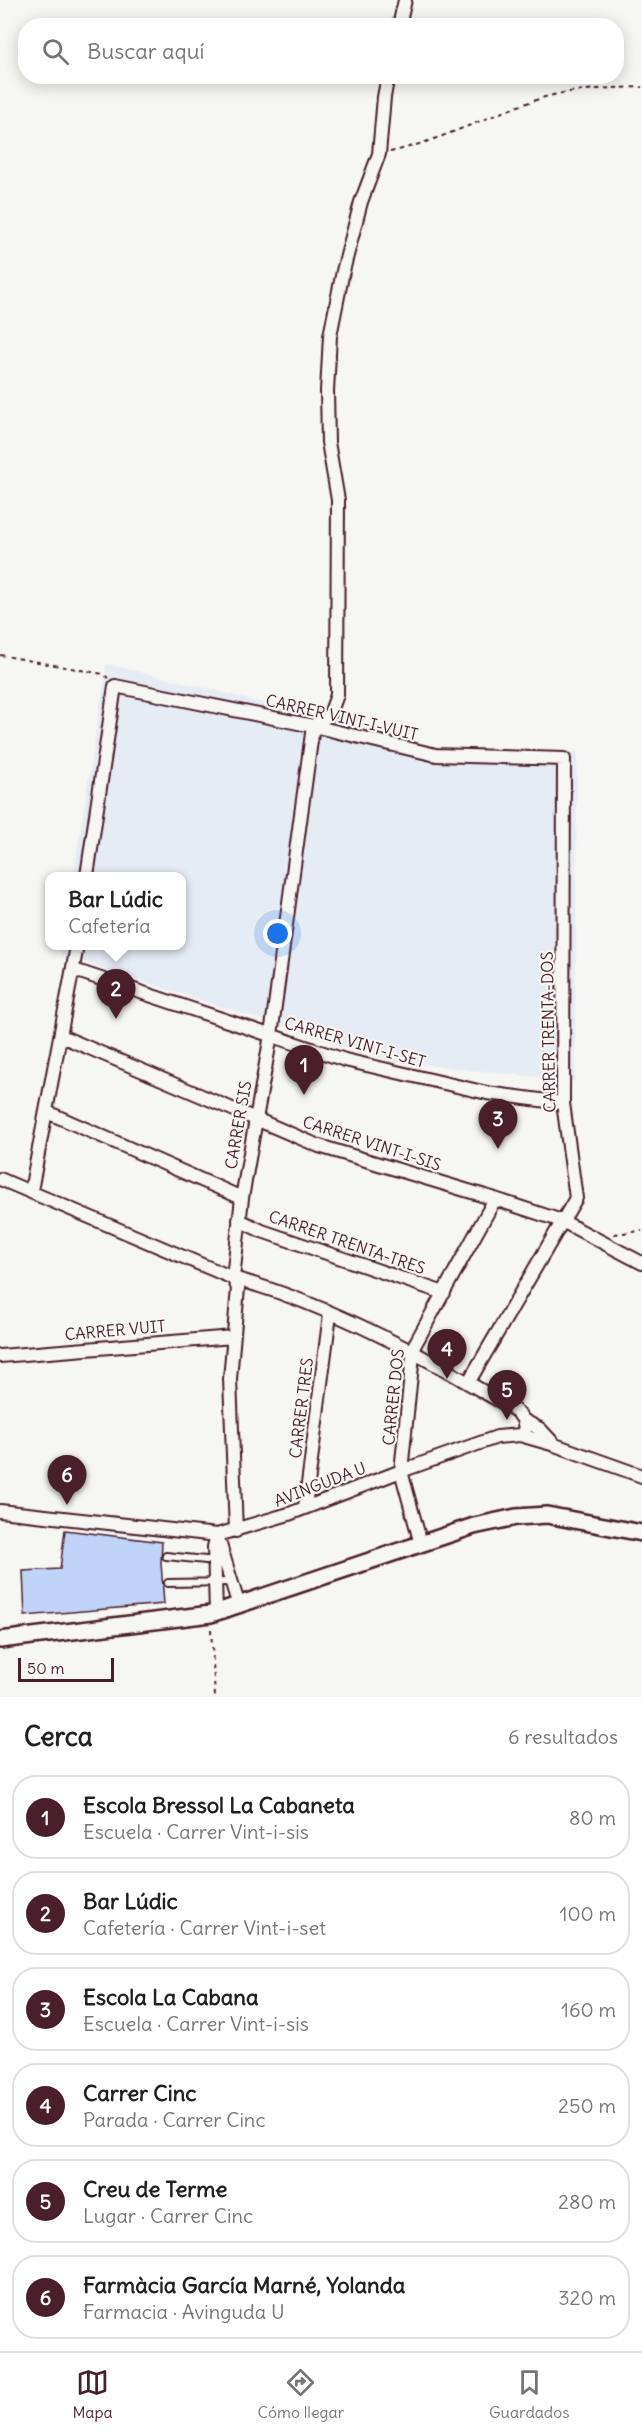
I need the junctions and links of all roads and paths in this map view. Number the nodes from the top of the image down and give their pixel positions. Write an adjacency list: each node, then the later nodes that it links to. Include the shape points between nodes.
1 (405, 0): 2 (street)
2 (401, 18)
3 (386, 84): 5 (street)
4 (642, 87): 5 (path, via 543,97 409,147)
5 (378, 154): 8 (street, via 360,202 330,336 328,442 338,500 338,695 330,714)
6 (0, 655): 7 (path, via 103,674)
7 (115, 687): 8 (street, CARRER VINT-I-VUIT); 10 (street)
8 (313, 726): 9 (street, CARRER VINT-I-VUIT, via 436,755); 13 (street, CARRER SIS)
9 (564, 759): 15 (street, CARRER TRENTA-DOS)
10 (88, 872)
11 (76, 950): 12 (street)
12 (74, 970): 13 (street, CARRER VINT-I-SET); 14 (street)
13 (271, 1035): 15 (street, CARRER VINT-I-SET, via 414,1078); 17 (street, CARRER SIS)
14 (61, 1036): 16 (street); 17 (street, CARRER VINT-I-SIS)
15 (563, 1103): 23 (street, CARRER TRENTA-DOS, via 576,1198)
16 (47, 1112): 19 (street); 20 (street)
17 (256, 1118): 20 (street, CARRER SIS); 21 (street, CARRER VINT-I-SIS, via 319,1146)
18 (0, 1179): 19 (street)
19 (31, 1191): 27 (street)
20 (242, 1198): 22 (street, CARRER SIS)
21 (495, 1199): 23 (street, CARRER VINT-I-SIS); 28 (street, CARRER DOS)
22 (239, 1220): 27 (street, CARRER SIS); 28 (street, CARRER TRENTA-TRES)
23 (562, 1221): 25 (street, CARRER VINT-I-SIS); 33 (street, CARRER TRENTA-DOS)
24 (642, 1231): 25 (path)
25 (593, 1237): 26 (street, CARRER VINT-I-SIS)
26 (642, 1263)
27 (233, 1278): 29 (street); 30 (street, CARRER SIS, via 238,1288)
28 (444, 1293): 31 (street, CARRER DOS, via 414,1346)
29 (330, 1314): 31 (street); 39 (street, CARRER TRES)
30 (233, 1337): 32 (street, CARRER VUIT); 41 (street, CARRER SIS, via 230,1379)
31 (414, 1354): 33 (street); 37 (street, CARRER DOS)
32 (0, 1356)
33 (468, 1383): 34 (street)
34 (524, 1420): 35 (street); 36 (street, via 540,1429)
35 (525, 1436): 36 (street, AVINGUDA U); 37 (street, AVINGUDA U, via 497,1437)
36 (555, 1445): 38 (street, AVINGUDA U)
37 (401, 1471): 39 (street, AVINGUDA U); 44 (street, CARRER DOS)
38 (642, 1476)
39 (305, 1506): 41 (street, AVINGUDA U)
40 (0, 1511): 43 (street, AVINGUDA U)
41 (236, 1531): 43 (street, AVINGUDA U)
42 (642, 1533): 44 (street, via 529,1515 474,1526)
43 (218, 1535): 46 (street)
44 (421, 1544): 50 (street)
45 (166, 1556): 46 (lane)
46 (220, 1561): 47 (street); 48 (street)
47 (232, 1582): 48 (lane); 50 (street)
48 (214, 1583): 49 (lane); 51 (street)
49 (168, 1584)
50 (239, 1606): 51 (street)
51 (213, 1613): 52 (street); 53 (path)
52 (0, 1640)
53 (215, 1697)

